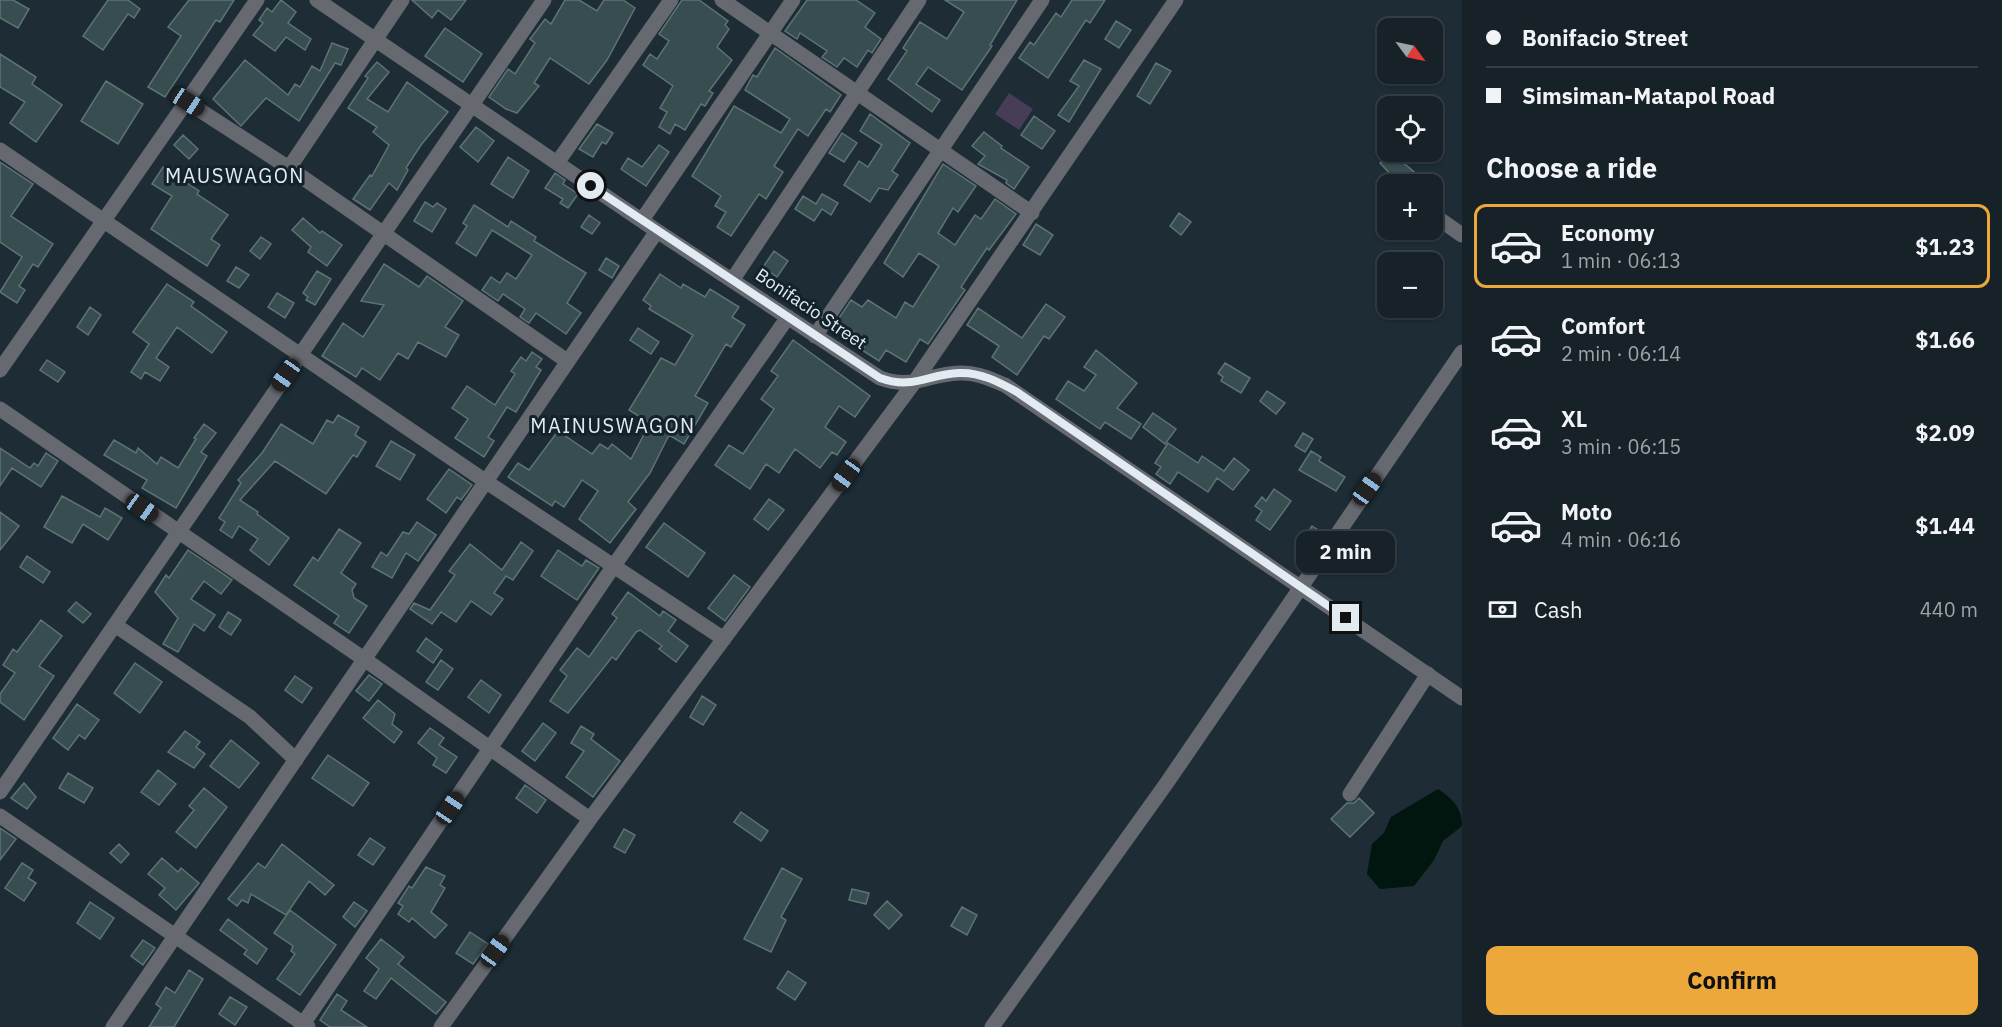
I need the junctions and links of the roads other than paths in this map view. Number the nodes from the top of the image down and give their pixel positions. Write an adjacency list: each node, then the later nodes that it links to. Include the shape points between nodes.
1 (257, 0): 14 (street)
2 (318, 0): 12 (street, Bonifacio Street)
3 (402, 0): 12 (street)
4 (544, 0): 15 (street)
5 (671, 0): 18 (street)
6 (722, 0): 11 (street)
7 (793, 0): 11 (street)
8 (919, 0): 13 (street)
9 (1041, 0): 16 (street)
10 (1174, 1): 20 (street)
11 (770, 32): 13 (street); 21 (street)
12 (376, 39): 15 (street, Bonifacio Street); 19 (street)
13 (857, 92): 16 (street); 27 (street)
14 (188, 102): 19 (street); 22 (street)
15 (472, 105): 18 (street, Bonifacio Street); 25 (street)
16 (942, 149): 20 (street); 29 (street)
17 (0, 150): 22 (street)
18 (557, 163): 21 (street, Bonifacio Street)
19 (289, 168): 25 (street)
20 (1032, 213): 34 (street)
21 (642, 220): 24 (street, Bonifacio Street)
22 (102, 221): 31 (street); 33 (street)
23 (1443, 222): 26 (street)
24 (657, 231): 27 (street, Bonifacio Street); 32 (street)
25 (383, 234): 31 (street); 32 (street)
26 (1462, 235)
27 (733, 279): 28 (street, Bonifacio Street)
28 (788, 317): 29 (street, Bonifacio Street); 38 (street)
29 (815, 336): 34 (street, Bonifacio Street, via 880,378)
30 (1462, 352): 39 (street)
31 (300, 355): 36 (street); 37 (street)
32 (567, 361): 36 (street)
33 (0, 370)
34 (913, 384): 39 (street, Bonifacio Street, via 957,373 980,375 1005,385); 41 (street)
35 (0, 409): 37 (street)
36 (485, 481): 38 (street); 42 (street)
37 (178, 533): 40 (street); 42 (street)
38 (613, 567): 41 (street); 45 (street)
39 (1300, 586): 43 (street, Bonifacio Street); 55 (street, via 1166,784)
40 (115, 625): 46 (street, via 250,717); 47 (street)
41 (724, 639): 50 (street)
42 (364, 659): 45 (street); 46 (street)
43 (1428, 674): 44 (street, Bonifacio Street); 48 (street)
44 (1462, 698)
45 (491, 749): 50 (street); 52 (street)
46 (296, 760): 51 (street)
47 (0, 792)
48 (1350, 794)
49 (0, 816): 51 (street)
50 (590, 819): 54 (street)
51 (175, 936): 52 (street); 53 (street)
52 (304, 1026)
53 (113, 1027)
54 (441, 1027)
55 (992, 1027)

